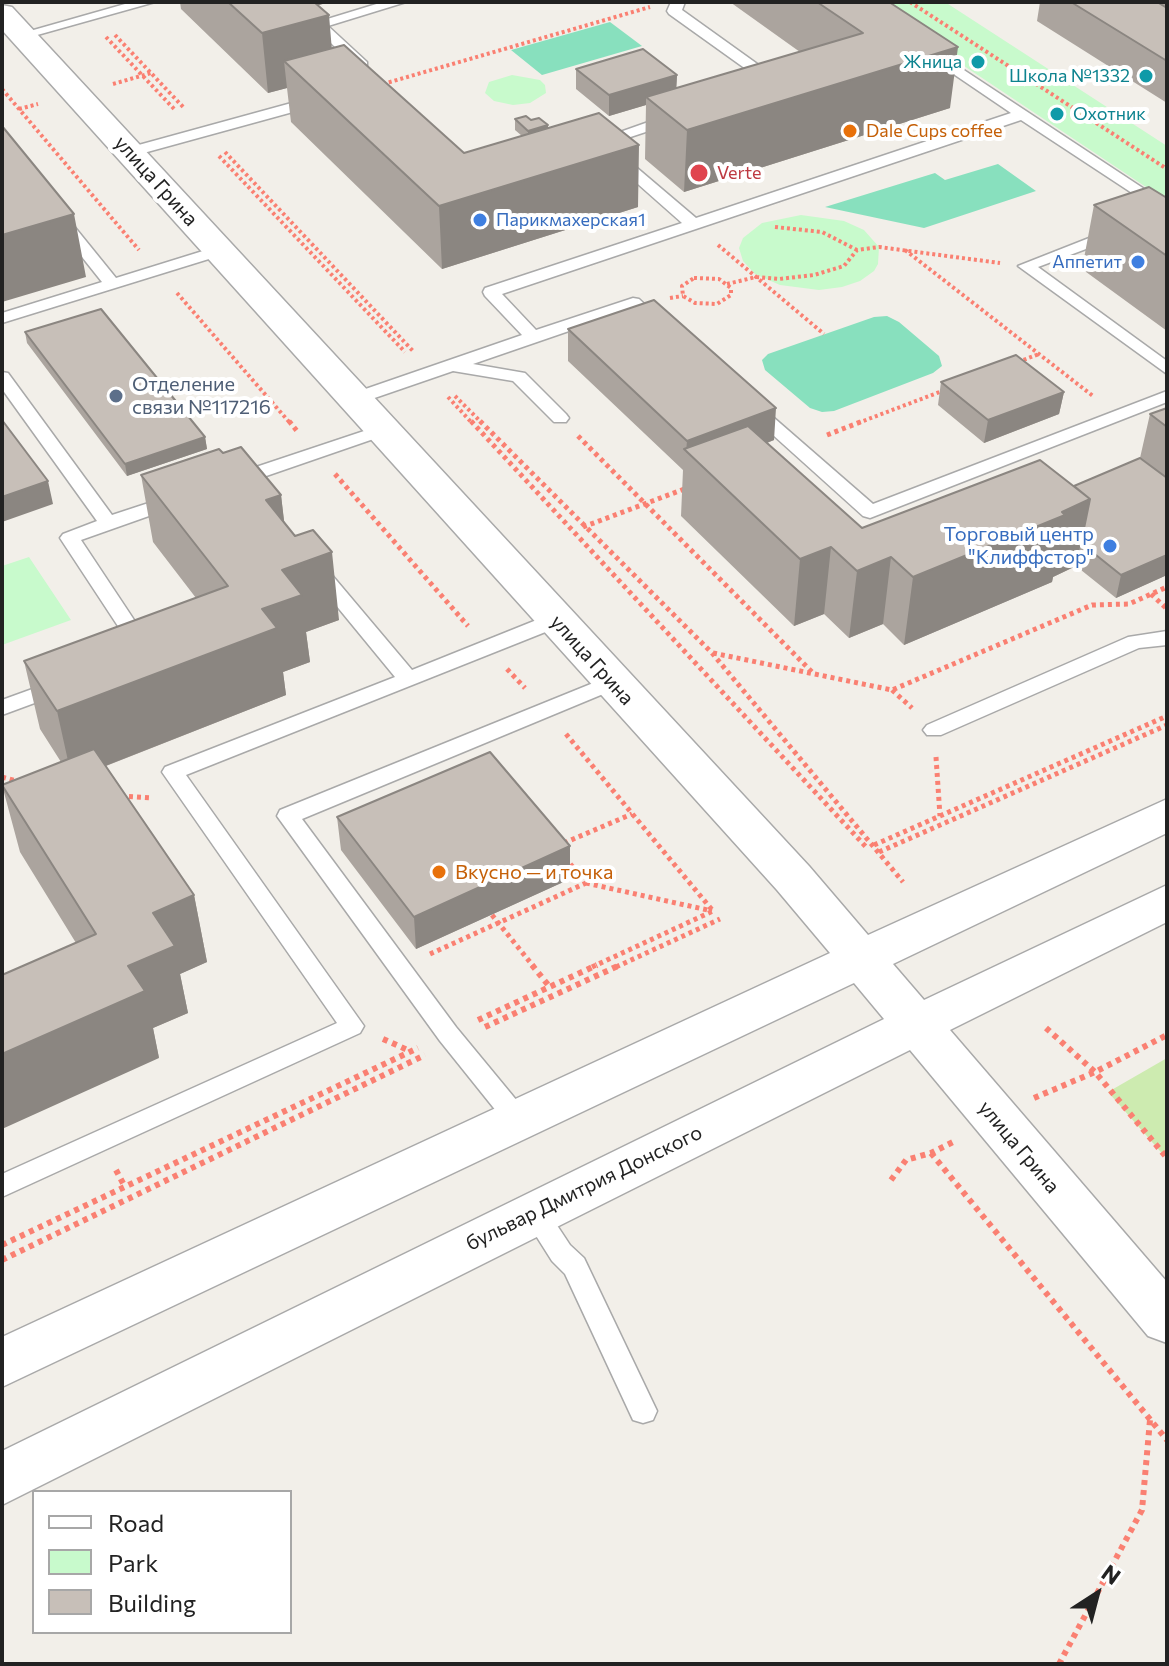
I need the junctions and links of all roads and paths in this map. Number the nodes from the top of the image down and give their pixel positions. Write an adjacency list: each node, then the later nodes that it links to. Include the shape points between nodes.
1 (148, 2): 6 (lane)
2 (399, 2): 9 (lane, via 318,24)
3 (678, 2): 11 (lane, via 674,11 778,85)
4 (910, 2): 18 (path)
5 (657, 5): 9 (path)
6 (92, 17): 7 (lane); 16 (path); 16 (path)
7 (10, 26): 17 (street, улица Грина)
8 (920, 45): 15 (lane)
9 (382, 84)
10 (2, 89): 12 (path)
11 (763, 90)
12 (4, 96): 28 (path)
13 (337, 96): 16 (lane)
14 (688, 114): 22 (lane, via 592,145)
15 (1023, 114): 20 (lane); 21 (lane)
16 (202, 132): 17 (lane); 40 (path)
17 (129, 152): 26 (street, улица Грина)
18 (1167, 169)
19 (52, 210): 30 (lane)
20 (726, 213): 22 (lane); 25 (path, via 787,230 822,232)
21 (1162, 214)
22 (693, 224): 29 (path); 35 (lane, via 491,292)
23 (1125, 229): 39 (lane, via 1026,266)
24 (905, 249): 25 (path); 27 (path); 36 (path)
25 (857, 250): 29 (path, via 844,266 814,275)
26 (219, 251): 28 (lane); 45 (street, улица Грина)
27 (994, 262)
28 (157, 270): 30 (lane); 50 (path)
29 (756, 277): 31 (path); 34 (path)
30 (112, 284): 32 (lane)
31 (727, 284): 31 (path, via 731,295 717,304 695,303 681,291 694,278 711,277)
32 (2, 318)
33 (668, 334): 35 (lane, via 633,303)
34 (824, 334)
35 (533, 337): 37 (lane)
36 (1039, 354): 38 (path); 46 (path)
37 (451, 365): 40 (lane); 47 (lane, via 519,377)
38 (1010, 365)
39 (1167, 369)
40 (429, 373): 45 (lane); 54 (path); 81 (path)
41 (2, 377): 53 (lane)
42 (953, 387): 49 (path)
43 (738, 395): 49 (lane)
44 (1167, 396): 46 (lane)
45 (354, 399): 48 (street, улица Грина)
46 (1118, 415): 49 (lane, via 870,512)
47 (560, 418): 52 (path)
48 (382, 430): 50 (lane); 59 (street, улица Грина)
49 (796, 446)
50 (315, 452): 53 (lane, via 245,484 204,490); 61 (path)
51 (699, 483): 52 (path)
52 (643, 504): 54 (path); 64 (path)
53 (108, 523): 63 (lane, via 70,538 146,652)
54 (583, 527): 62 (path)
55 (309, 561): 65 (lane)
56 (1167, 587): 57 (path)
57 (1151, 594): 58 (path); 64 (path, via 1129,604 1092,605 892,690)
58 (1167, 609)
59 (556, 620): 61 (lane); 67 (street, улица Грина)
60 (1167, 638): 72 (lane, via 1135,642)
61 (486, 646): 65 (lane); 69 (path)
62 (712, 653): 64 (path); 81 (path)
63 (132, 658)
64 (816, 675)
65 (408, 679): 76 (lane, via 173,772)
66 (74, 680): 68 (lane)
67 (613, 682): 69 (lane); 91 (street, улица Грина)
68 (2, 708)
69 (545, 710): 77 (path); 92 (lane, via 288,816)
70 (1167, 716): 79 (path)
71 (1167, 725): 82 (path)
72 (934, 730): 79 (path)
73 (2, 777): 74 (path)
74 (30, 784)
75 (118, 795): 76 (path)
76 (194, 801): 104 (lane, via 352,1026)
77 (632, 814): 80 (path); 87 (path)
78 (1167, 815): 91 (street)
79 (940, 816): 81 (path)
80 (556, 847)
81 (870, 847): 82 (path)
82 (879, 852): 84 (path)
83 (566, 859): 85 (path)
84 (903, 882)
85 (586, 883): 87 (path); 90 (path)
86 (1167, 902): 94 (street, бульвар Дмитрия Донского)
87 (713, 911): 93 (path)
88 (492, 915): 90 (path)
89 (720, 919): 97 (path)
90 (499, 923): 92 (path); 93 (path)
91 (859, 958): 94 (street, улица Грина); 100 (street)
92 (400, 968): 97 (lane)
93 (549, 986): 97 (path)
94 (916, 1025): 99 (street, улица Грина); 105 (street, бульвар Дмитрия Донского)
95 (1046, 1028): 98 (path)
96 (1167, 1035): 98 (path)
97 (451, 1038): 100 (lane); 106 (path); 107 (path)
98 (1095, 1072): 99 (path); 102 (path)
99 (995, 1119): 101 (path); 108 (street, улица Грина)
100 (518, 1120): 109 (street)
101 (931, 1153): 103 (path, via 906,1160); 111 (path)
102 (1167, 1158)
103 (891, 1180)
104 (2, 1186)
105 (534, 1212): 110 (lane, via 575,1266); 113 (street, бульвар Дмитрия Донского)
106 (2, 1245)
107 (2, 1260)
108 (1167, 1320)
109 (2, 1363)
110 (643, 1411)
111 (1150, 1420): 112 (path); 114 (path, via 1142,1510)
112 (1167, 1440)
113 (2, 1479)
114 (1059, 1664)

